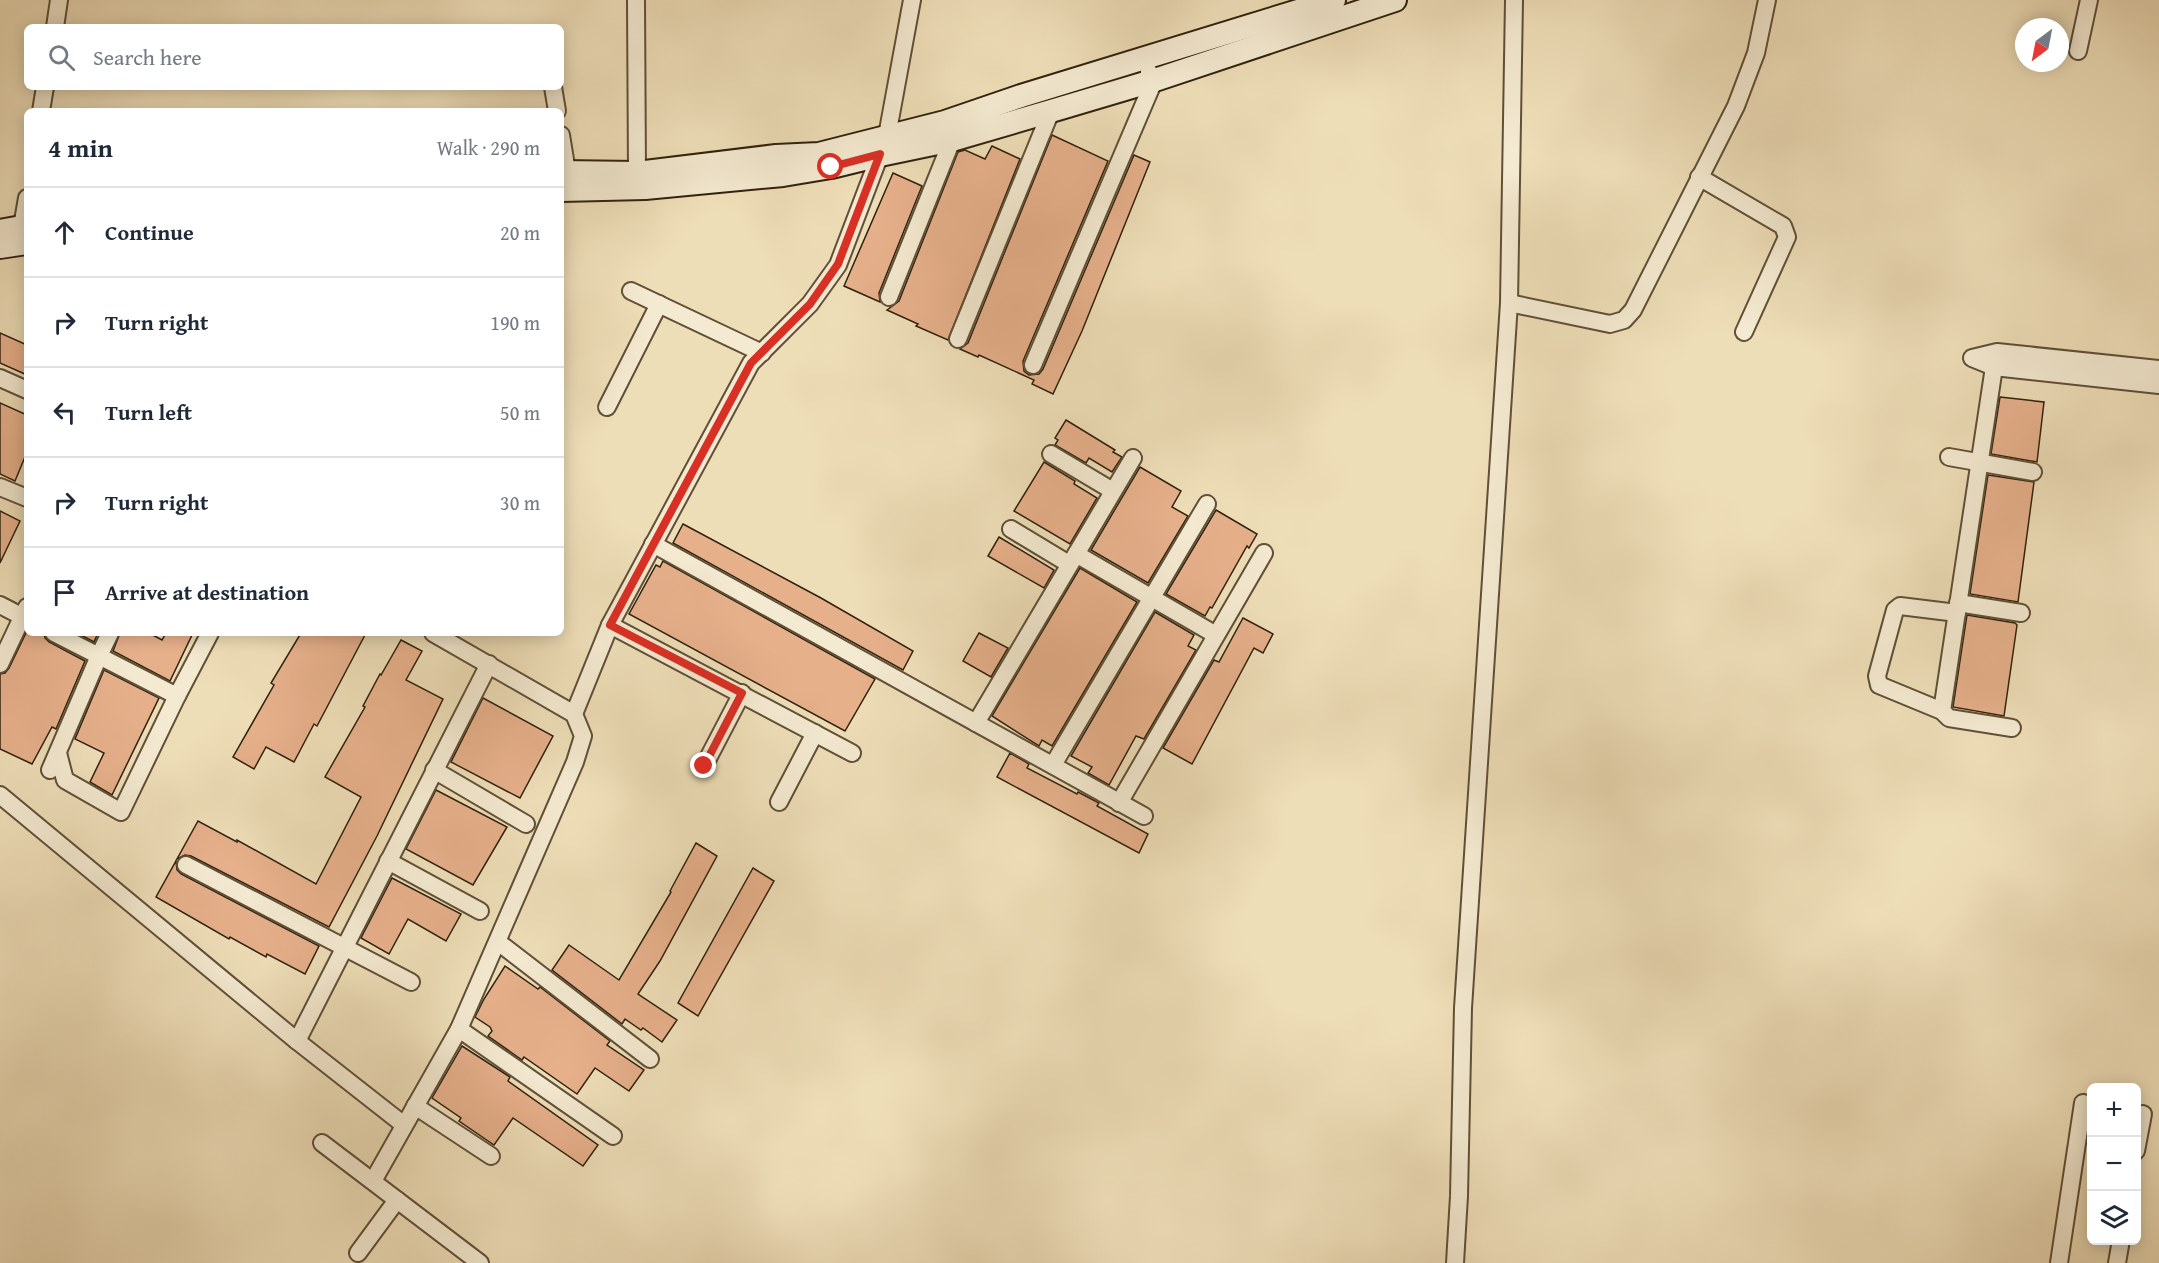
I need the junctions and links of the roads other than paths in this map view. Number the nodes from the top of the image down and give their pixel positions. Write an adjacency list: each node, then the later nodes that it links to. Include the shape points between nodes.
1 (59, 0): 9 (street)
2 (636, 0): 20 (street)
3 (912, 0): 19 (street)
4 (1334, 0): 11 (street)
5 (1395, 0): 12 (street)
6 (1514, 0): 30 (street)
7 (2089, 0): 10 (street)
8 (1762, 3): 21 (street, via 1756,53 1747,79)
9 (55, 24)
10 (2078, 51)
11 (1145, 57): 12 (street); 19 (street)
12 (1152, 81): 17 (street); 35 (street)
13 (44, 90): 15 (street)
14 (554, 90): 16 (street)
15 (42, 108)
16 (556, 108)
17 (1051, 111): 18 (street); 33 (street)
18 (952, 140): 19 (street); 29 (street)
19 (883, 145): 20 (street); 23 (street, via 831,167 783,175 645,188); 34 (street, via 838,264 810,304)
20 (637, 173): 22 (street)
21 (1699, 177): 30 (street, via 1633,310 1624,320 1610,324); 32 (street, via 1783,226 1787,237)
22 (564, 178)
23 (564, 178)
24 (0, 231): 25 (street)
25 (24, 232)
26 (24, 233): 27 (street)
27 (0, 248)
28 (631, 291): 31 (street)
29 (889, 297)
30 (1509, 303): 110 (street, via 1463,1008)
31 (659, 304): 34 (street); 41 (street)
32 (1744, 332)
33 (958, 339)
34 (762, 353): 52 (street, via 751,363)
35 (1033, 365)
36 (1994, 367): 37 (street, via 1972,358 1997,352); 39 (street); 45 (street)
37 (2159, 369)
38 (0, 378): 40 (street)
39 (2159, 385)
40 (24, 389)
41 (607, 407)
42 (1051, 454): 48 (street)
43 (1949, 457): 45 (street)
44 (1132, 458): 48 (street)
45 (1980, 463): 46 (street); 57 (street)
46 (2033, 472)
47 (0, 487): 49 (street)
48 (1113, 491): 54 (street)
49 (24, 497)
50 (1207, 504): 55 (street)
51 (1011, 529): 54 (street)
52 (653, 544): 61 (street); 74 (street)
53 (1264, 553): 62 (street)
54 (1072, 559): 55 (street); 74 (street)
55 (1152, 598): 62 (street); 79 (street)
56 (0, 605): 59 (street)
57 (1957, 608): 58 (street); 72 (street); 72 (street, via 1900,606 1895,610 1877,676 1879,685)
58 (2021, 613)
59 (24, 614)
60 (24, 616): 68 (street)
61 (610, 625): 70 (street); 73 (street)
62 (1216, 635): 85 (street)
63 (60, 636): 67 (street)
64 (109, 636): 67 (street)
65 (208, 636): 71 (street)
66 (438, 636): 69 (street)
67 (99, 656): 71 (street); 77 (street)
68 (0, 664)
69 (489, 664): 73 (street); 82 (street)
70 (742, 693): 76 (street); 80 (street)
71 (177, 696): 77 (street, via 121,812 65,780)
72 (1942, 711): 75 (street, via 1949,718)
73 (574, 714): 91 (street, via 583,736 575,762)
74 (976, 723): 79 (street)
75 (2012, 728)
76 (815, 733): 78 (street); 84 (street)
77 (57, 753): 81 (street)
78 (852, 753)
79 (1053, 765): 85 (street)
80 (704, 766)
81 (50, 770)
82 (434, 770): 87 (street); 88 (street)
83 (0, 795): 95 (street)
84 (779, 802)
85 (1119, 802): 86 (street)
86 (1144, 816)
87 (526, 824)
88 (388, 861): 90 (street); 92 (street)
89 (186, 865): 92 (street)
90 (480, 911)
91 (498, 942): 94 (street); 96 (street)
92 (344, 948): 93 (street); 95 (street)
93 (411, 982)
94 (459, 1029): 98 (street); 101 (street)
95 (297, 1041): 100 (street)
96 (650, 1059)
97 (2087, 1104): 111 (street, via 2083,1103)
98 (415, 1106): 100 (street); 104 (street)
99 (2146, 1114): 102 (street)
100 (402, 1128): 105 (street)
101 (613, 1136)
102 (2140, 1137)
103 (322, 1143): 105 (street)
104 (492, 1156)
105 (373, 1181): 106 (street)
106 (397, 1200): 108 (street); 109 (street)
107 (2120, 1245): 112 (street)
108 (357, 1252)
109 (480, 1263)
110 (1455, 1263)
111 (2060, 1263)
112 (2117, 1263)

